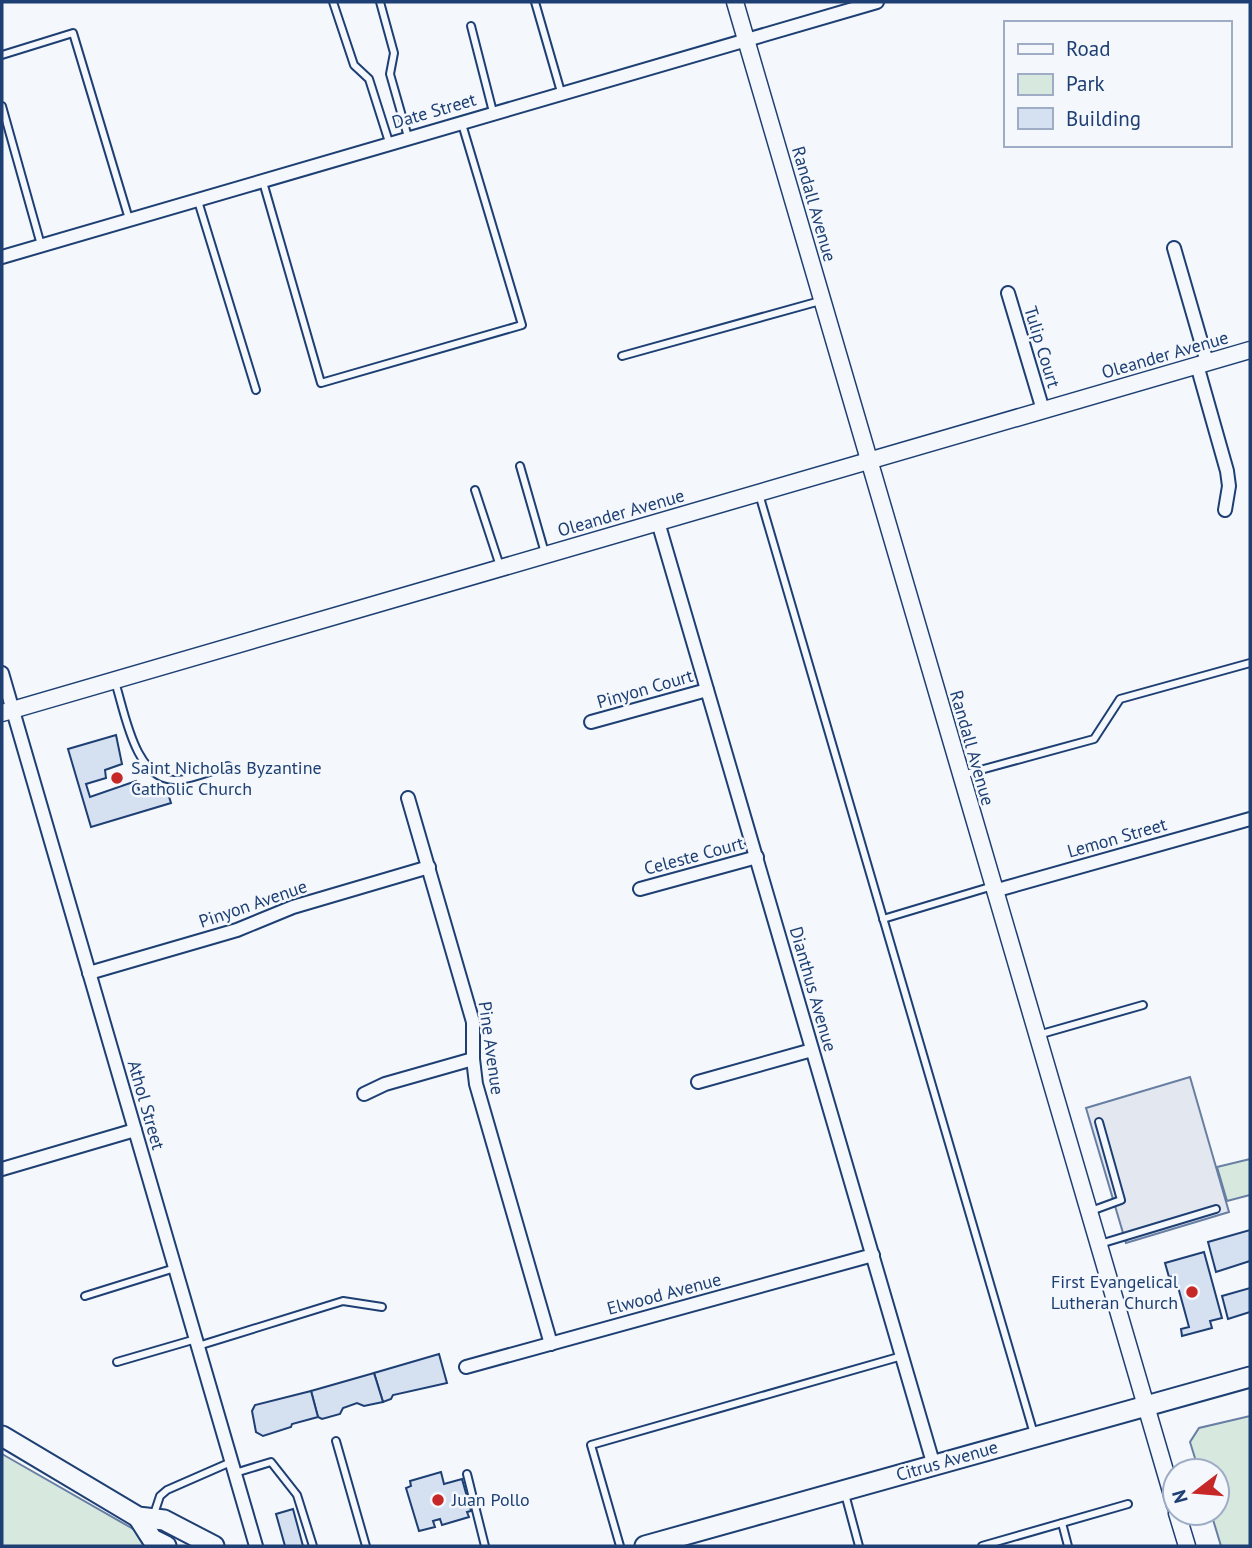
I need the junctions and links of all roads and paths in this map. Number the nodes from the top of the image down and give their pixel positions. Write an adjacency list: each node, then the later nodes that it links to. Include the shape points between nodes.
1 (333, 2): 14 (lane, via 354,65 369,79)
2 (380, 2): 13 (lane, via 394,53 390,74)
3 (535, 2): 9 (lane)
4 (735, 2): 7 (street, Randall Avenue)
5 (877, 2): 7 (street, Date Street)
6 (471, 26): 11 (lane)
7 (746, 39): 9 (street, Date Street); 22 (street, Randall Avenue)
8 (2, 55): 17 (lane, via 73,33)
9 (561, 92): 11 (street, Date Street)
10 (2, 106): 18 (lane)
11 (493, 112): 12 (street, Date Street)
12 (462, 122): 13 (street, Date Street); 15 (lane, via 522,325 321,383)
13 (408, 137): 14 (street, Date Street)
14 (389, 142): 15 (street, Date Street)
15 (262, 180): 16 (street, Date Street)
16 (197, 199): 17 (street, Date Street); 26 (lane)
17 (129, 219): 18 (street, Date Street)
18 (41, 245): 20 (street, Date Street)
19 (1174, 248): 25 (street)
20 (2, 257)
21 (1008, 293): 27 (street, Tulip Court)
22 (822, 300): 24 (lane); 28 (street, Randall Avenue)
23 (1250, 350): 25 (street, Oleander Avenue)
24 (622, 356)
25 (1202, 364): 27 (street, Oleander Avenue); 32 (street, via 1227,471)
26 (256, 390)
27 (1043, 410): 28 (street, Oleander Avenue)
28 (868, 461): 31 (street, Oleander Avenue); 43 (street, Randall Avenue)
29 (520, 466): 34 (lane)
30 (475, 490): 35 (lane)
31 (758, 493): 33 (street, Oleander Avenue); 50 (lane)
32 (1225, 510)
33 (658, 522): 34 (street, Oleander Avenue); 39 (street, Dianthus Avenue)
34 (546, 555): 35 (street, Oleander Avenue)
35 (501, 568): 38 (street, Oleander Avenue)
36 (1250, 663): 43 (lane, via 1120,699 1094,739)
37 (2, 673): 40 (street, Athol Street)
38 (115, 680): 40 (street, Oleander Avenue); 42 (lane, via 137,752 147,768 176,780)
39 (707, 690): 41 (street, Pinyon Court); 46 (street, Dianthus Avenue)
40 (7, 711): 51 (street, Athol Street)
41 (591, 722)
42 (228, 766)
43 (960, 775): 48 (street, Randall Avenue)
44 (408, 798): 47 (street, Pine Avenue)
45 (1250, 819): 48 (street, Lemon Street)
46 (757, 857): 49 (street, Celeste Court); 54 (street, Dianthus Avenue)
47 (429, 867): 51 (street, Pinyon Avenue); 55 (street, Pine Avenue, via 473,1022)
48 (993, 888): 50 (lane); 53 (street, Randall Avenue)
49 (640, 889)
50 (883, 919): 76 (lane)
51 (89, 973): 59 (street, Athol Street)
52 (1143, 1005): 53 (lane)
53 (1037, 1036): 62 (street, Randall Avenue)
54 (812, 1050): 56 (street); 64 (street, Dianthus Avenue)
55 (472, 1059): 57 (street); 69 (street, Pine Avenue)
56 (698, 1082)
57 (364, 1094)
58 (1099, 1122): 62 (lane, via 1121,1200)
59 (135, 1130): 60 (street); 65 (street, Athol Street)
60 (2, 1170)
61 (1216, 1209): 63 (lane)
62 (1088, 1212): 63 (street, Randall Avenue)
63 (1098, 1244): 74 (street, Randall Avenue)
64 (873, 1255): 69 (street, Elwood Avenue); 70 (street, Dianthus Avenue)
65 (175, 1268): 66 (lane); 68 (street, Athol Street)
66 (85, 1296)
67 (382, 1307): 68 (lane, via 343,1301)
68 (197, 1343): 71 (lane); 80 (street, Athol Street)
69 (551, 1344): 72 (street, Elwood Avenue)
70 (902, 1356): 79 (street, Dianthus Avenue); 95 (lane, via 591,1445)
71 (117, 1362)
72 (466, 1367)
73 (1250, 1377): 74 (main road, Citrus Avenue)
74 (1145, 1405): 76 (main road, Citrus Avenue); 78 (street, Randall Avenue)
75 (2, 1436): 84 (main road)
76 (1034, 1436): 79 (main road, Citrus Avenue)
77 (336, 1441): 93 (lane)
78 (1161, 1458)
79 (934, 1466): 82 (main road, Citrus Avenue)
80 (233, 1467): 84 (lane, via 167,1490); 91 (street, Athol Street); 92 (lane, via 271,1462 297,1495)
81 (467, 1474): 94 (lane)
82 (844, 1491): 87 (main road, Citrus Avenue); 97 (lane)
83 (1128, 1504): 85 (lane)
84 (145, 1518): 89 (main road, via 152,1539); 90 (main road, via 164,1520)
85 (1062, 1523): 98 (lane); 99 (lane)
86 (1181, 1527): 100 (street)
87 (688, 1541): 88 (main road, Citrus Avenue)
88 (666, 1543): 96 (main road, Citrus Avenue)
89 (166, 1546)
90 (214, 1546)
91 (256, 1546)
92 (313, 1546)
93 (366, 1546)
94 (485, 1546)
95 (620, 1546)
96 (645, 1546)
97 (859, 1546)
98 (982, 1546)
99 (1068, 1546)
100 (1187, 1546)

